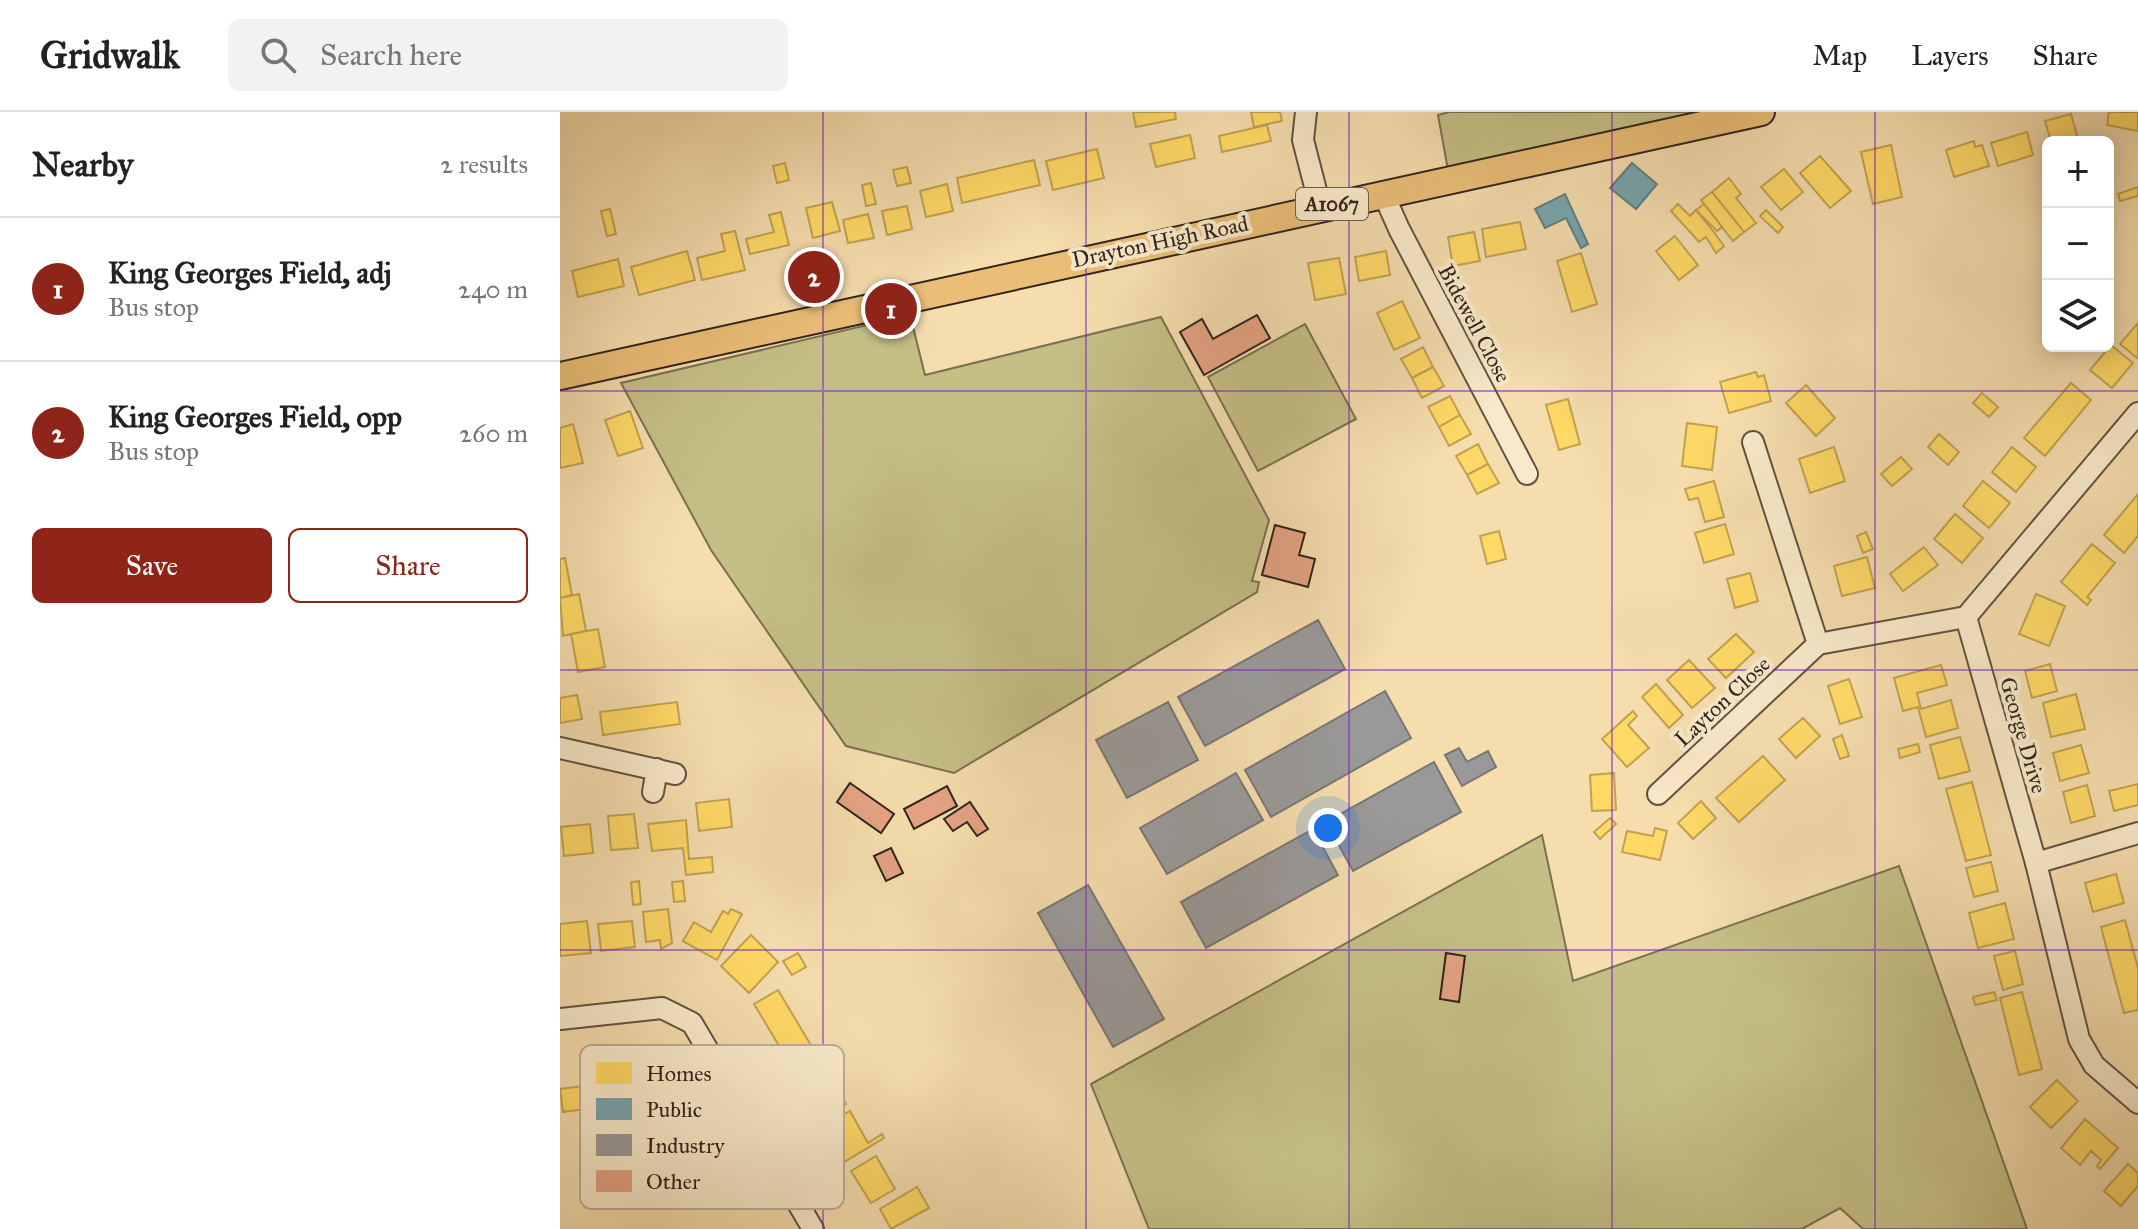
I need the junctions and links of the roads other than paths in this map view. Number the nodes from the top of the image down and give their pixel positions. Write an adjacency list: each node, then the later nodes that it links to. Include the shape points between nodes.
1 (1306, 112): 4 (street, via 1303,140)
2 (1761, 112): 3 (main road, Drayton High Road / A1067)
3 (1383, 193): 4 (main road, Drayton High Road / A1067); 8 (street, Bidewell Close)
4 (1320, 206): 5 (main road, Drayton High Road / A1067)
5 (560, 376)
6 (2138, 413): 9 (street)
7 (1753, 442): 10 (street)
8 (1527, 474)
9 (1966, 617): 10 (street); 15 (street, George Drive)
10 (1818, 644): 13 (street, Layton Close)
11 (560, 748): 12 (street, via 666,771)
12 (653, 792)
13 (1658, 794)
14 (2138, 833): 15 (street)
15 (2036, 863): 18 (street, George Drive, via 2079,1039 2094,1065)
16 (560, 1019): 17 (street, via 662,1008 692,1023)
17 (705, 1045)
18 (2138, 1103)
19 (801, 1209): 20 (street)
20 (813, 1229)

